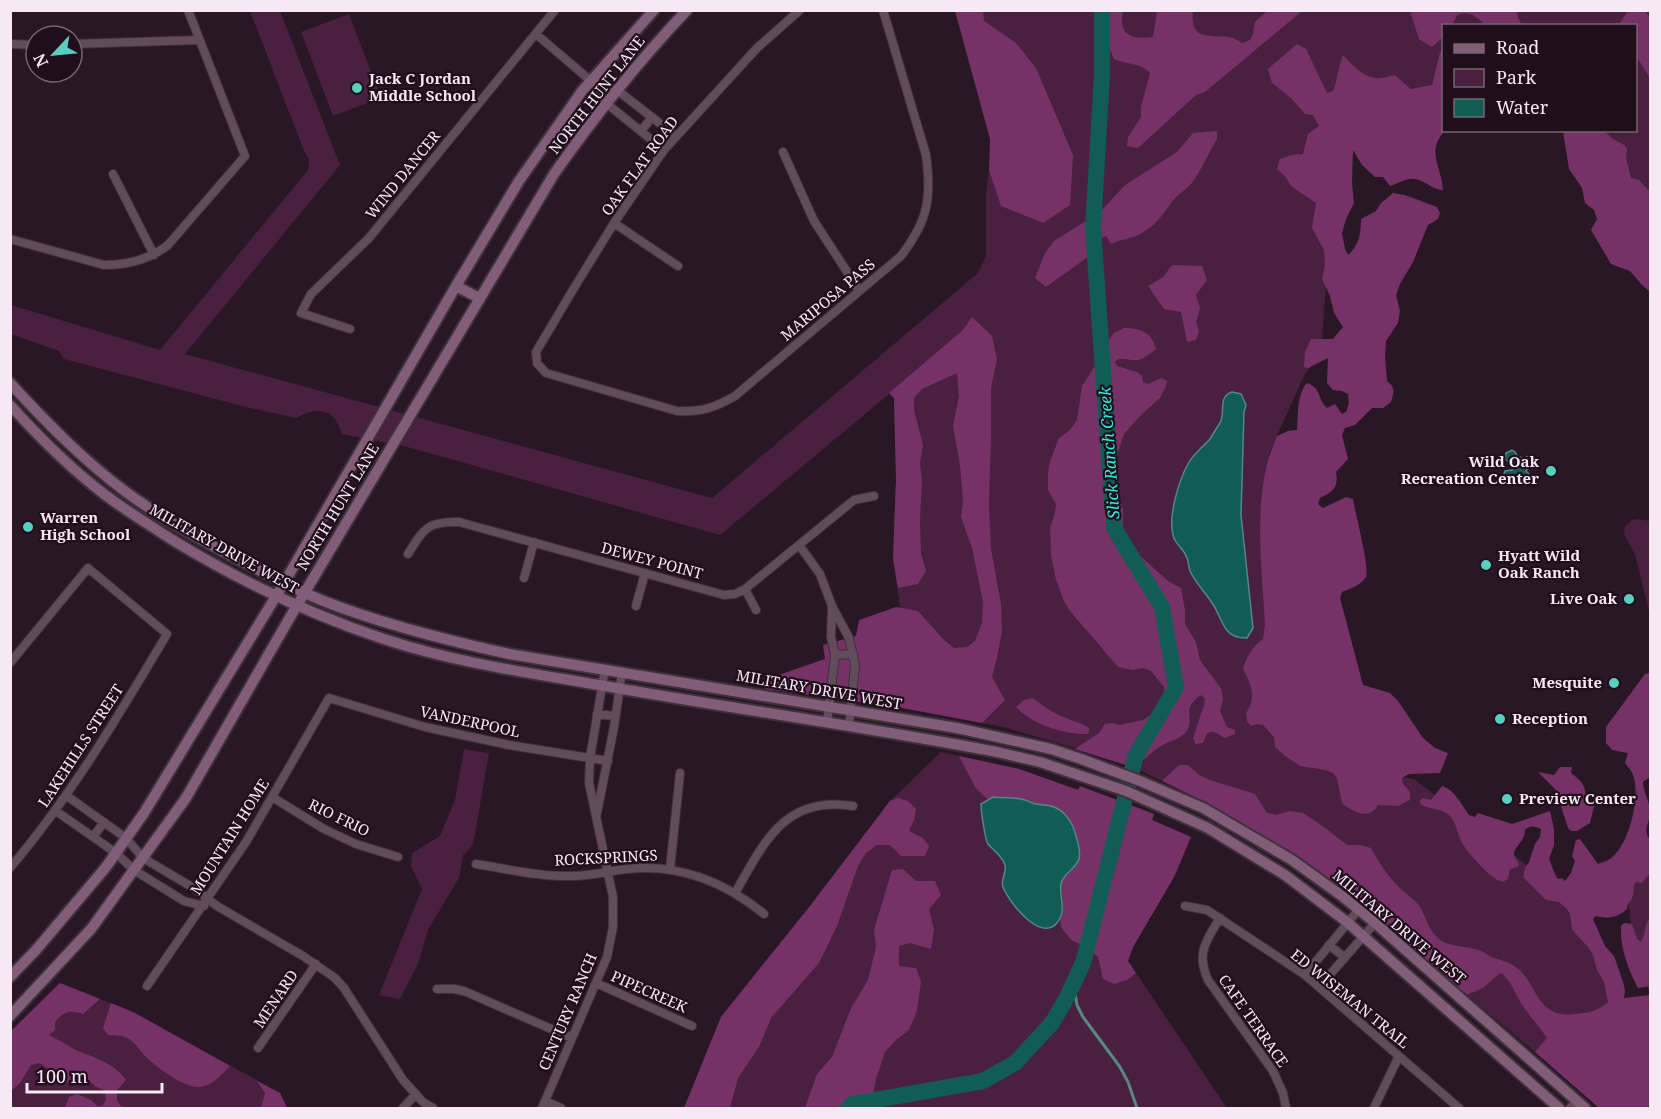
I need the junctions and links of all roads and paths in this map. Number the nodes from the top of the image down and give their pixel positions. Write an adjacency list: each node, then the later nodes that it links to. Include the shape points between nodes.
1 (188, 10): 8 (street)
2 (555, 10): 7 (street, WIND DANCER)
3 (654, 10): 10 (main road, NORTH HUNT LANE)
4 (687, 10): 11 (main road, NORTH HUNT LANE)
5 (800, 10): 15 (street, OAK FLAT ROAD, via 757,48)
6 (883, 10): 24 (street, MARIPOSA PASS, via 926,155 928,199 914,240)
7 (536, 34): 10 (street); 26 (street, WIND DANCER, via 369,238 311,294 301,314)
8 (199, 40): 9 (street); 21 (street, via 245,156 179,234)
9 (84, 44)
10 (591, 81): 11 (street); 12 (street); 23 (main road, NORTH HUNT LANE, via 519,181)
11 (617, 90): 12 (main road, NORTH HUNT LANE); 13 (street)
12 (606, 103): 14 (street); 25 (main road, NORTH HUNT LANE, via 554,174)
13 (652, 117): 14 (street); 15 (street)
14 (641, 132): 16 (street)
15 (676, 136): 16 (street, OAK FLAT ROAD)
16 (664, 150): 19 (street, OAK FLAT ROAD)
17 (783, 152): 24 (street, via 814,220)
18 (113, 174): 21 (street)
19 (614, 223): 22 (street); 27 (street, OAK FLAT ROAD, via 537,352)
20 (10, 239): 21 (street, via 104,265 128,264)
21 (154, 255)
22 (678, 266)
23 (456, 286): 25 (main road); 38 (main road, NORTH HUNT LANE)
24 (860, 290): 27 (street, MARIPOSA PASS, via 735,396 711,408 677,411 546,373)
25 (479, 298): 40 (main road, NORTH HUNT LANE)
26 (350, 329)
27 (537, 363)
28 (10, 383): 30 (main road, MILITARY DRIVE WEST)
29 (10, 405): 31 (main road, MILITARY DRIVE WEST)
30 (79, 452): 31 (street); 38 (main road, MILITARY DRIVE WEST, via 132,496 203,541)
31 (69, 464): 41 (main road, MILITARY DRIVE WEST, via 131,514)
32 (874, 496): 34 (street, via 854,500)
33 (534, 542): 35 (street, DEWEY POINT, via 442,521 429,526); 36 (street, DEWEY POINT); 37 (street)
34 (799, 545): 39 (street); 44 (street, via 820,574)
35 (408, 554)
36 (645, 573): 39 (street, DEWEY POINT, via 724,594); 43 (street)
37 (524, 578)
38 (284, 583): 40 (main road, MILITARY DRIVE WEST); 41 (main road, NORTH HUNT LANE)
39 (745, 590): 45 (street)
40 (305, 593): 42 (main road, NORTH HUNT LANE); 49 (main road, MILITARY DRIVE WEST, via 452,641)
41 (275, 596): 42 (main road, MILITARY DRIVE WEST); 70 (main road, NORTH HUNT LANE)
42 (297, 606): 51 (main road, MILITARY DRIVE WEST, via 430,653); 73 (main road, NORTH HUNT LANE, via 201,774)
43 (636, 606)
44 (832, 606): 46 (street); 47 (street)
45 (756, 610)
46 (853, 654): 47 (street); 55 (street)
47 (835, 655): 54 (street)
48 (10, 663): 63 (street, LAKEHILLS STREET, via 88,568 167,634)
49 (605, 669): 50 (main road, MILITARY DRIVE WEST); 51 (street, CENTURY RANCH)
50 (622, 672): 52 (street, CENTURY RANCH); 54 (main road, MILITARY DRIVE WEST)
51 (602, 686): 52 (main road, MILITARY DRIVE WEST); 56 (street, CENTURY RANCH)
52 (619, 689): 57 (street, CENTURY RANCH); 58 (main road, MILITARY DRIVE WEST)
53 (329, 698): 60 (street, VANDERPOOL, via 425,727); 64 (street, MOUNTAIN HOME)
54 (830, 706): 55 (main road, MILITARY DRIVE WEST); 58 (street)
55 (851, 710): 59 (street); 86 (main road, MILITARY DRIVE WEST, via 1051,749 1171,794 1262,841)
56 (597, 714): 57 (street); 60 (street, CENTURY RANCH)
57 (615, 716): 61 (street, CENTURY RANCH)
58 (828, 723): 59 (main road, MILITARY DRIVE WEST)
59 (849, 727): 89 (main road, MILITARY DRIVE WEST, via 997,752 1126,791 1208,828 1285,875)
60 (590, 758): 61 (street, VANDERPOOL); 67 (street, CENTURY RANCH, via 589,783)
61 (608, 761): 67 (street, CENTURY RANCH)
62 (680, 773): 76 (street)
63 (67, 796): 66 (street, LAKEHILLS STREET); 68 (street)
64 (272, 797): 72 (street, RIO FRIO, via 324,829); 82 (street, MOUNTAIN HOME)
65 (853, 806): 81 (street, via 818,806 787,820 763,845)
66 (56, 811): 69 (street); 75 (street, LAKEHILLS STREET)
67 (596, 817): 78 (street, CENTURY RANCH)
68 (104, 822): 69 (street); 70 (street)
69 (93, 837): 71 (street)
70 (126, 838): 71 (main road, NORTH HUNT LANE); 73 (street)
71 (117, 853): 77 (street); 96 (main road, NORTH HUNT LANE)
72 (398, 857)
73 (143, 858): 77 (main road, NORTH HUNT LANE); 79 (street)
74 (476, 864): 78 (street, ROCKSPRINGS, via 559,876)
75 (10, 868)
76 (670, 869): 78 (street, ROCKSPRINGS); 81 (street, ROCKSPRINGS)
77 (134, 870): 80 (street); 101 (main road, NORTH HUNT LANE, via 91,929)
78 (608, 872): 97 (street, CENTURY RANCH, via 613,927)
79 (168, 873): 80 (street); 82 (street)
80 (160, 887): 83 (street)
81 (735, 893): 87 (street, ROCKSPRINGS)
82 (207, 899): 83 (street, MOUNTAIN HOME); 84 (street)
83 (202, 906): 84 (street); 98 (street, MOUNTAIN HOME)
84 (217, 906): 94 (street)
85 (1185, 906): 88 (street, ED WISEMAN TRAIL, via 1207,910)
86 (1359, 909): 89 (street); 90 (main road, MILITARY DRIVE WEST)
87 (764, 914)
88 (1220, 918): 95 (street, ED WISEMAN TRAIL); 112 (street, CAFE TERRACE, via 1206,942 1203,968 1273,1071)
89 (1347, 922): 91 (main road, MILITARY DRIVE WEST); 92 (street)
90 (1375, 923): 91 (street); 108 (main road, MILITARY DRIVE WEST)
91 (1363, 936): 93 (street); 115 (main road, MILITARY DRIVE WEST)
92 (1329, 945): 93 (street); 95 (street)
93 (1344, 957): 99 (street)
94 (315, 964): 104 (street, MENARD); 106 (street, via 344,988)
95 (1305, 975): 99 (street, ED WISEMAN TRAIL)
96 (10, 977)
97 (596, 983): 102 (street, PIPECREEK); 103 (street, CENTURY RANCH)
98 (147, 986)
99 (1320, 987): 105 (street, ED WISEMAN TRAIL)
100 (437, 989): 103 (street, via 464,991)
101 (10, 1016)
102 (692, 1026)
103 (573, 1038): 107 (street, CENTURY RANCH)
104 (258, 1048)
105 (1399, 1056): 113 (street); 114 (street, ED WISEMAN TRAIL)
106 (416, 1094): 109 (street); 110 (street)
107 (544, 1105): 111 (street)
108 (1577, 1106)
109 (403, 1108)
110 (433, 1108)
111 (561, 1108)
112 (1286, 1108)
113 (1374, 1108)
114 (1459, 1108)
115 (1559, 1108)

